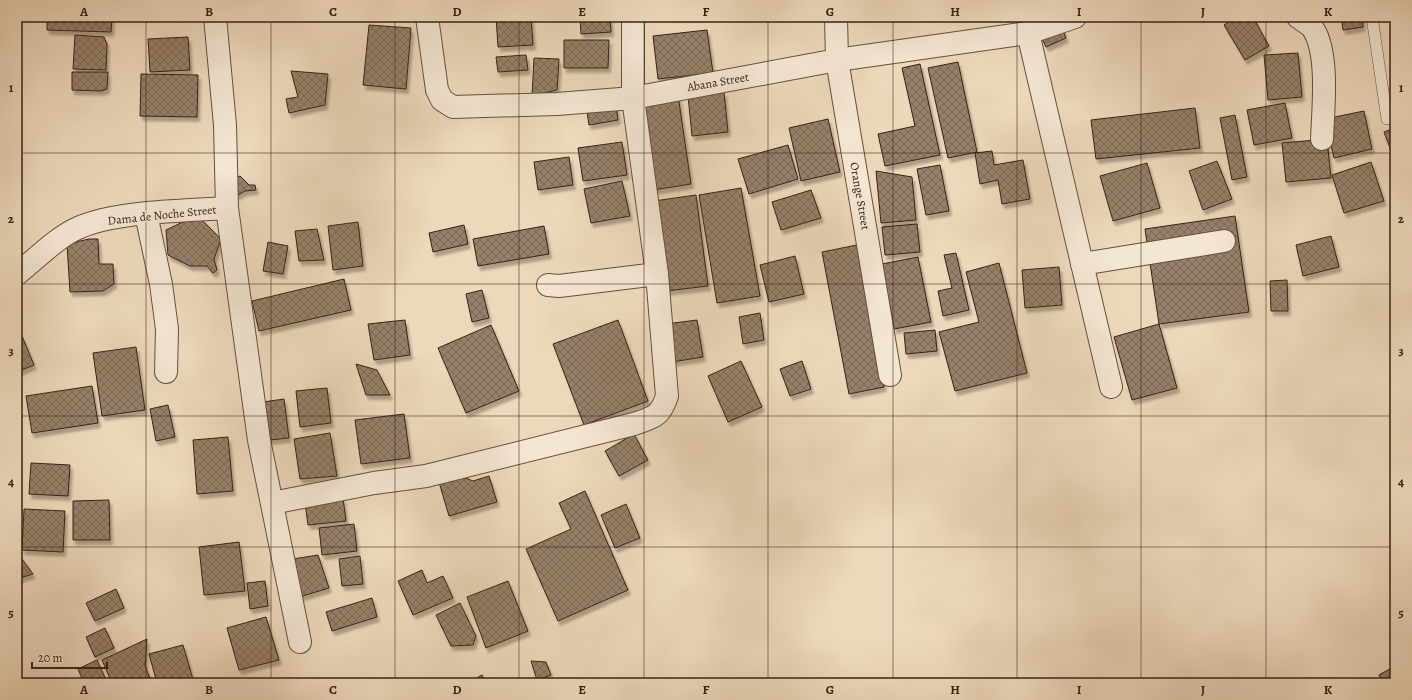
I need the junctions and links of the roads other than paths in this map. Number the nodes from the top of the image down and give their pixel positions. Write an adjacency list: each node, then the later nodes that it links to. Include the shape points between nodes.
1 (215, 17): 13 (street, via 225,125)
2 (427, 17): 10 (street, Abana Street, via 437,90 442,100 453,107 557,104)
3 (632, 17): 10 (street)
4 (836, 17): 9 (street, Orange Street)
5 (1076, 17): 8 (street, Abana Street)
6 (1298, 17): 12 (street, via 1310,26 1322,55)
7 (1372, 17): 11 (lane)
8 (1028, 33): 9 (street, Abana Street); 16 (street)
9 (837, 60): 10 (street, Abana Street); 21 (street, Orange Street)
10 (633, 98): 18 (street)
11 (1387, 119)
12 (1322, 139)
13 (227, 208): 14 (street, Dama de Noche Street); 23 (street, via 259,440)
14 (146, 214): 17 (street, Dama de Noche Street, via 106,220 78,228); 20 (street, via 167,329)
15 (1224, 241): 16 (street)
16 (1082, 264): 22 (street)
17 (17, 274)
18 (657, 274): 19 (street, via 559,286); 23 (street, via 667,396 663,409 653,418 426,476 374,483)
19 (548, 285)
20 (166, 372)
21 (890, 375)
22 (1111, 387)
23 (272, 503): 24 (street)
24 (300, 642)

